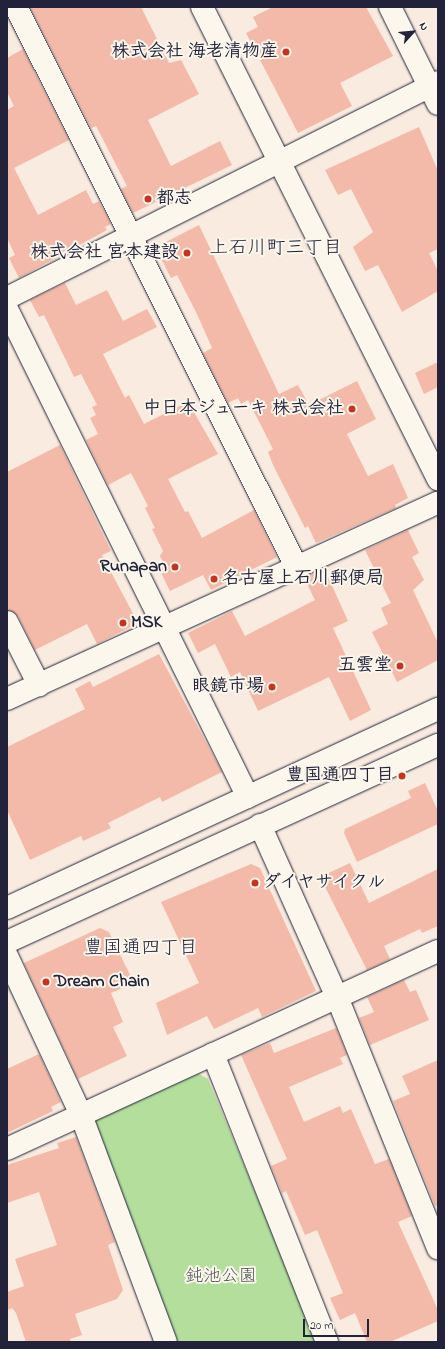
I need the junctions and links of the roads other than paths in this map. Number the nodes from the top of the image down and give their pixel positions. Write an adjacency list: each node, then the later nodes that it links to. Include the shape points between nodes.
1 (16, 7): 6 (street)
2 (202, 7): 5 (street)
3 (390, 7): 4 (street)
4 (435, 91): 5 (street)
5 (279, 162): 6 (street); 9 (street)
6 (131, 237): 7 (street); 11 (street)
7 (7, 298)
8 (7, 309): 13 (street)
9 (438, 479)
10 (438, 503): 11 (street)
11 (297, 568): 13 (street)
12 (7, 622): 14 (street)
13 (165, 628): 14 (street); 18 (street)
14 (38, 685): 15 (street)
15 (7, 699)
16 (438, 709): 18 (street)
17 (438, 745): 19 (street)
18 (248, 797): 20 (street)
19 (260, 825): 21 (street); 24 (street)
20 (7, 908)
21 (7, 942)
22 (438, 951): 24 (street)
23 (7, 956): 26 (street)
24 (337, 997): 25 (street); 28 (street)
25 (213, 1054): 26 (street); 30 (street)
26 (81, 1115): 27 (street); 29 (street)
27 (7, 1149)
28 (438, 1248)
29 (166, 1342)
30 (327, 1342)

